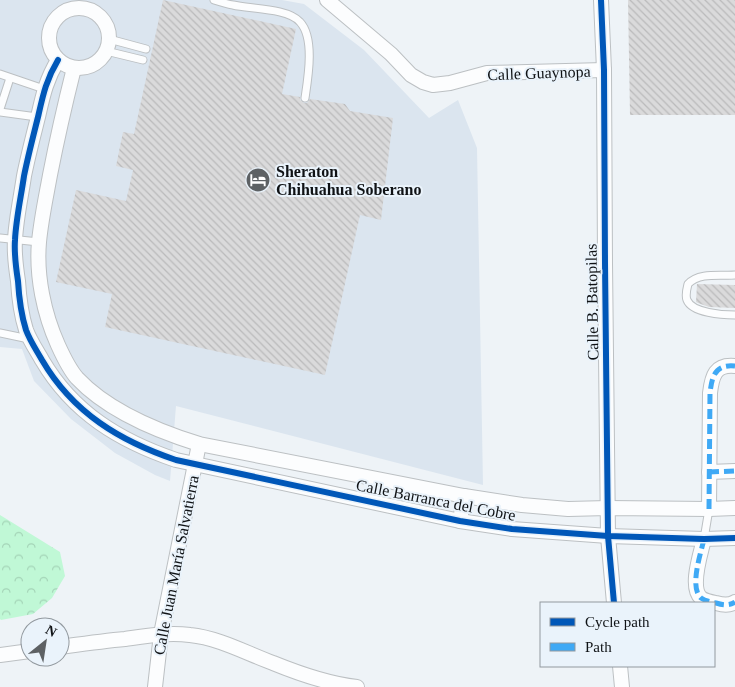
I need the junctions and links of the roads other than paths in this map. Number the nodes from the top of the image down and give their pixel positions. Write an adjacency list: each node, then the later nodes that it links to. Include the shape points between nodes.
1 (214, 0): 13 (lane, via 281,12 300,21 308,38 309,50)
2 (327, 0): 9 (street, Calle Guaynopa, via 411,75 433,85 487,73)
3 (601, 0): 9 (street, Calle B. Batopilas)
4 (108, 45): 5 (lane); 6 (street, via 108,30 99,16 84,8 67,10 54,21 48,37 52,53); 7 (lane); 8 (street, via 97,62)
5 (146, 49)
6 (58, 60): 8 (street); 12 (street, Calle Barranca del Cobre)
7 (143, 60)
8 (74, 68): 18 (street, Calle Barranca del Cobre, via 58,131)
9 (604, 70): 31 (street, Calle B. Batopilas)
10 (0, 74): 11 (lane)
11 (10, 78): 12 (lane); 14 (lane)
12 (44, 89): 15 (street, Calle Barranca del Cobre)
13 (304, 98)
14 (0, 110): 15 (lane)
15 (38, 117): 17 (street, Calle Barranca del Cobre, via 29,148)
16 (0, 238): 17 (lane)
17 (15, 240): 18 (lane); 22 (street, Calle Barranca del Cobre, via 20,303)
18 (39, 242): 24 (street, Calle Barranca del Cobre, via 42,291 53,334 76,377)
19 (735, 275): 20 (lane, via 696,278 688,284 686,293 687,300 698,309)
20 (735, 315)
21 (0, 333): 22 (lane)
22 (30, 339): 25 (street, Calle Barranca del Cobre, via 52,376)
23 (735, 366): 29 (street, via 721,367 712,380)
24 (93, 392): 25 (street); 26 (street, Calle Barranca del Cobre, via 144,424)
25 (81, 408): 27 (street, Calle Barranca del Cobre, via 131,442)
26 (199, 444): 27 (street, Calle Juan María Salvatierra); 30 (street, Calle Barranca del Cobre)
27 (195, 464): 34 (street, Calle Barranca del Cobre); 42 (street, Calle Juan María Salvatierra)
28 (735, 471): 29 (street)
29 (709, 472): 33 (street)
30 (464, 496): 31 (street, Calle Barranca del Cobre, via 545,508); 34 (street)
31 (608, 508): 33 (street, Calle Barranca del Cobre); 35 (street, Calle B. Batopilas)
32 (735, 508): 33 (street, Calle Barranca del Cobre)
33 (709, 509): 37 (lane)
34 (460, 522): 35 (street, Calle Barranca del Cobre)
35 (608, 536): 37 (street, Calle Barranca del Cobre); 38 (street, Calle B. Batopilas)
36 (735, 538): 37 (street, Calle Barranca del Cobre)
37 (704, 539): 39 (street, via 695,587 701,598)
38 (614, 602)
39 (711, 602)
40 (735, 602): 41 (street, via 731,605)
41 (715, 603)
42 (161, 634): 43 (street); 47 (street, Calle Juan María Salvatierra); 48 (street, via 190,634 212,639 315,679)
43 (70, 646)
44 (20, 652): 45 (street)
45 (0, 655)
46 (620, 667): 49 (street)
47 (155, 687)
48 (357, 687)
49 (622, 687)

